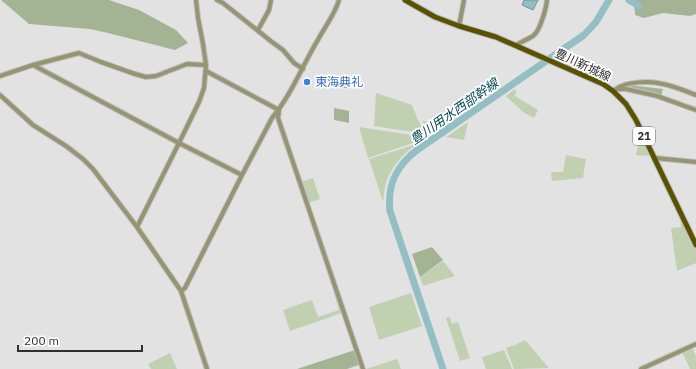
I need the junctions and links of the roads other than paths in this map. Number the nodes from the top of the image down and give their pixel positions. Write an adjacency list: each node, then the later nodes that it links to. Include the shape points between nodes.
1 (196, 0): 11 (street)
2 (217, 0): 9 (street)
3 (271, 0): 9 (street, via 269,10)
4 (339, 0): 13 (street)
5 (405, 0): 8 (main road, 豊川新城線 / 21, via 435,17)
6 (464, 0): 8 (street)
7 (547, 0): 10 (street, via 540,26 534,35)
8 (459, 26): 10 (main road, 豊川新城線 / 21)
9 (258, 30): 13 (street)
10 (516, 45): 16 (main road, 豊川新城線 / 21)
11 (206, 65): 12 (street, via 186,64 156,76 146,77 80,53); 14 (street)
12 (33, 66): 15 (street); 21 (street)
13 (303, 68): 19 (street)
14 (206, 72): 19 (street); 21 (street, via 199,102)
15 (0, 76)
16 (615, 90): 18 (street, via 626,84 650,82); 20 (street, via 626,89 657,96); 22 (main road, 豊川新城線 / 21, via 631,111)
17 (0, 95): 25 (street, via 33,125 66,146 94,169)
18 (696, 95)
19 (279, 110): 24 (street, via 272,118); 30 (street, via 278,118)
20 (696, 110)
21 (179, 143): 24 (street); 25 (street)
22 (655, 158): 23 (street); 26 (main road, 豊川新城線 / 21)
23 (696, 162)
24 (242, 175): 27 (street, via 185,288)
25 (137, 227): 27 (street)
26 (696, 245)
27 (181, 291): 29 (street)
28 (696, 344): 31 (street)
29 (207, 369)
30 (362, 369)
31 (641, 369)

